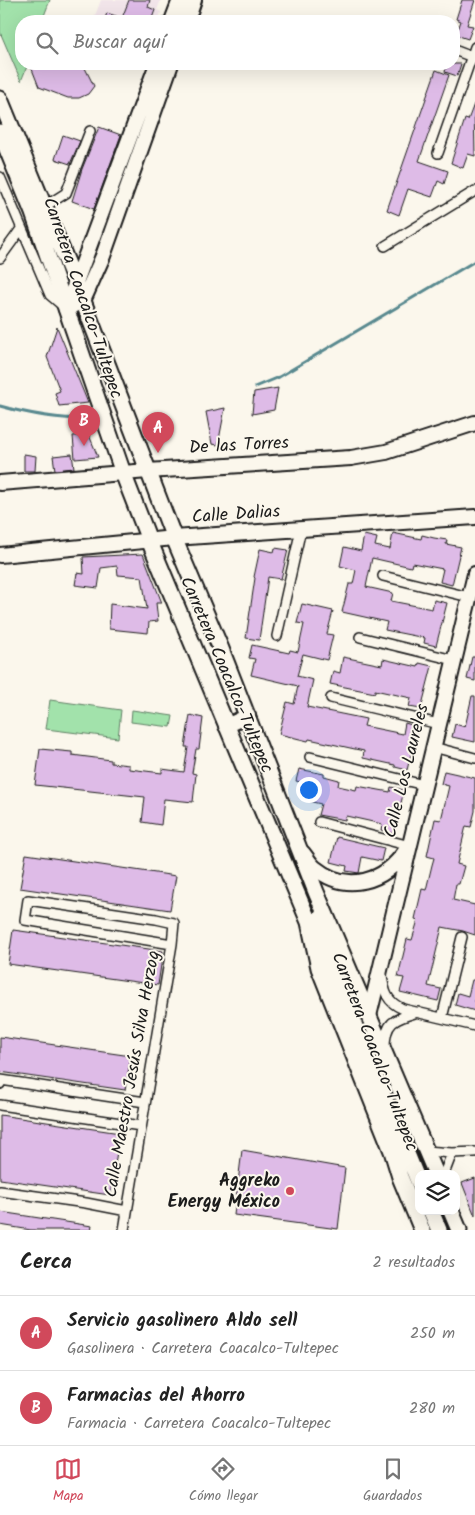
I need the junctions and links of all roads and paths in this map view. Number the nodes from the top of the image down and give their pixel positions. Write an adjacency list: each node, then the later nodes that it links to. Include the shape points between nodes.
1 (180, 0): 3 (street)
2 (194, 0): 4 (street)
3 (174, 15)
4 (189, 15)
5 (475, 47): 7 (street)
6 (460, 52): 7 (street)
7 (473, 57): 13 (street)
8 (155, 70): 20 (street)
9 (169, 70): 21 (street, via 103,256)
10 (0, 99): 16 (main road, Carretera Coacalco-Tultepec)
11 (90, 131): 16 (street, via 66,193)
12 (0, 132): 22 (main road, Carretera Coacalco-Tultepec, via 33,213)
13 (438, 153)
14 (0, 177): 17 (street)
15 (475, 191): 18 (street)
16 (44, 207): 20 (main road, Carretera Coacalco-Tultepec)
17 (21, 229): 19 (street); 22 (street, via 50,295)
18 (385, 246)
19 (0, 258)
20 (76, 285): 21 (main road, Carretera Coacalco-Tultepec); 22 (street)
21 (83, 301): 22 (street); 24 (main road, Carretera Coacalco-Tultepec)
22 (66, 309): 25 (main road, Carretera Coacalco-Tultepec)
23 (475, 423): 24 (street, De las Torres, via 386,452 351,458)
24 (148, 471): 25 (street, De las Torres); 29 (main road, Carretera Coacalco-Tultepec)
25 (123, 473): 26 (street, De las Torres); 30 (main road, Carretera Coacalco-Tultepec)
26 (0, 483)
27 (475, 517): 28 (street, Calle Dalias)
28 (301, 529): 29 (street, Calle Dalias); 35 (street)
29 (174, 538): 30 (street, Calle Dalias); 39 (main road, Carretera Coacalco-Tultepec)
30 (149, 540): 31 (street, Calle Dalias); 41 (main road, Carretera Coacalco-Tultepec)
31 (0, 554)
32 (475, 574): 34 (street, Calle Los Laureles)
33 (383, 576): 34 (street)
34 (469, 598): 37 (street, Calle Los Laureles)
35 (277, 636)
36 (360, 637): 37 (street)
37 (454, 660): 40 (street, Calle Los Laureles)
38 (331, 698): 40 (street)
39 (248, 716): 41 (street); 48 (main road, Carretera Coacalco-Tultepec)
40 (439, 724): 42 (street, Calle Los Laureles)
41 (226, 726): 64 (main road, Carretera Coacalco-Tultepec, via 309,922 319,968)
42 (433, 747): 44 (street); 45 (street, Calle Los Laureles)
43 (310, 757): 45 (street)
44 (475, 758)
45 (424, 785): 47 (street, Calle Los Laureles)
46 (319, 822): 47 (street)
47 (410, 846): 48 (street, Calle Los Laureles, via 386,873 368,881 349,882 331,878 314,867); 52 (street)
48 (299, 848): 49 (main road, Carretera Coacalco-Tultepec)
49 (316, 892): 54 (main road, Carretera Coacalco-Tultepec); 69 (main road, via 332,970)
50 (462, 937): 55 (street)
51 (172, 944): 51 (street, Calle Maestro Jesús Silva Herzog, via 25,920 28,900 171,921 174,923); 60 (street, Calle Maestro Jesús Silva Herzog)
52 (381, 966): 53 (street, via 383,989 389,1000 403,1009); 54 (street)
53 (418, 1012): 55 (street); 57 (street, via 392,1022 387,1030)
54 (369, 1016): 57 (main road, Carretera Coacalco-Tultepec)
55 (442, 1018): 56 (street)
56 (475, 1026)
57 (384, 1053): 63 (main road, Carretera Coacalco-Tultepec)
58 (1, 1080): 59 (street); 60 (street)
59 (0, 1084)
60 (145, 1102): 62 (street, Calle Maestro Jesús Silva Herzog)
61 (0, 1105): 62 (street)
62 (141, 1126): 72 (street, Calle Maestro Jesús Silva Herzog)
63 (426, 1150): 66 (street); 67 (main road, Carretera Coacalco-Tultepec)
64 (392, 1151): 70 (main road); 76 (main road, Carretera Coacalco-Tultepec)
65 (475, 1152): 66 (street)
66 (452, 1153): 68 (street)
67 (434, 1170)
68 (446, 1170)
69 (415, 1172)
70 (415, 1186)
71 (0, 1191): 72 (street)
72 (127, 1211): 75 (street, Calle Maestro Jesús Silva Herzog)
73 (431, 1215): 77 (main road)
74 (453, 1215): 78 (main road)
75 (124, 1230)
76 (422, 1230)
77 (437, 1230)
78 (459, 1230)

